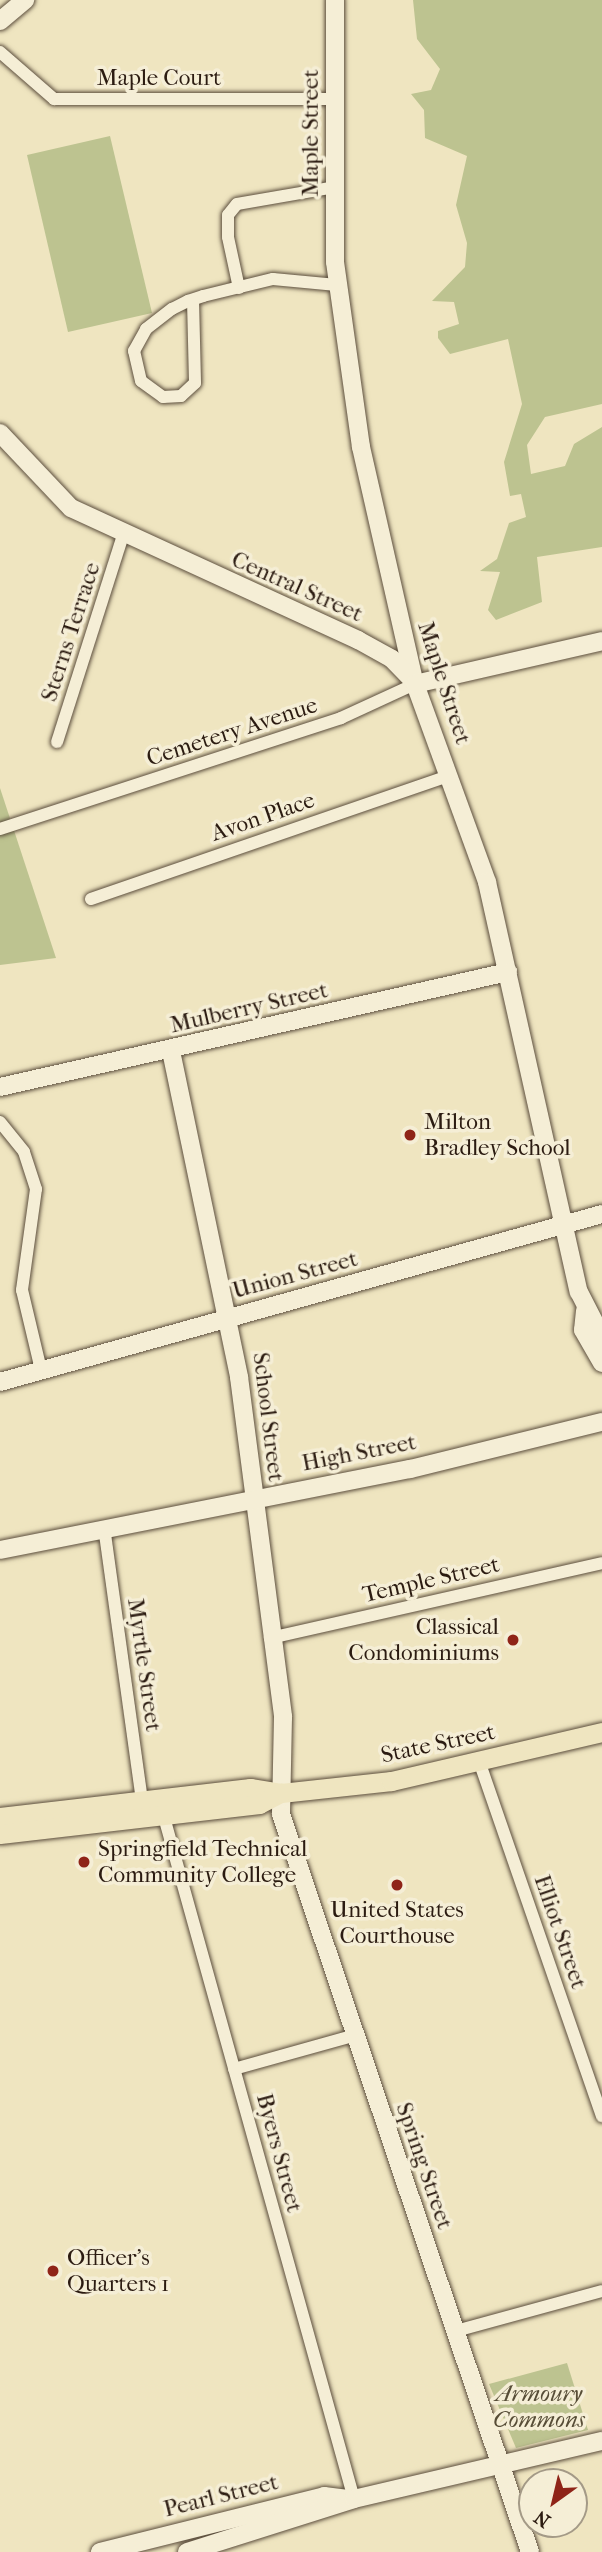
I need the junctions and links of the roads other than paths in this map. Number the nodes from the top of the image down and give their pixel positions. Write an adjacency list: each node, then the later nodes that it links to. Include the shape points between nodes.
1 (25, 0): 3 (street)
2 (335, 0): 5 (street, Maple Street)
3 (0, 21)
4 (0, 52): 5 (street, Maple Court, via 54,99)
5 (335, 99): 6 (street, Maple Street)
6 (335, 187): 7 (street, Maple Street); 8 (street, via 247,198 228,215)
7 (337, 285): 8 (street, via 283,278); 13 (street, Maple Street, via 361,447)
8 (239, 288): 9 (street)
9 (194, 300): 9 (street, via 152,324 135,345 138,376 163,397 181,396 195,383)
10 (0, 433): 11 (street, Central Street, via 61,500)
11 (124, 535): 13 (street, Central Street, via 358,640 392,659); 14 (street, Sterns Terrace)
12 (602, 641): 13 (street)
13 (415, 684): 15 (street, Maple Street); 16 (street, Cemetery Avenue, via 341,718)
14 (57, 742)
15 (449, 776): 17 (street, Avon Place); 18 (street, Maple Street, via 480,856)
16 (0, 830)
17 (91, 899)
18 (508, 972): 19 (street, Mulberry Street); 23 (street, Maple Street)
19 (171, 1051): 20 (street, Mulberry Street); 25 (street, School Street)
20 (0, 1087)
21 (0, 1122): 28 (street, via 24,1152 36,1189 22,1284)
22 (602, 1214): 23 (street, Union Street)
23 (564, 1224): 24 (street, Maple Street); 25 (street, Union Street)
24 (593, 1310): 26 (street); 27 (street, Maple Street, via 583,1330)
25 (230, 1317): 28 (street, Union Street); 31 (street, School Street)
26 (602, 1337)
27 (602, 1363)
28 (41, 1370): 29 (street, Union Street)
29 (0, 1382)
30 (602, 1422): 31 (street, High Street, via 410,1469)
31 (253, 1498): 32 (street, High Street); 35 (street, School Street)
32 (104, 1534): 33 (street, High Street); 39 (street, Myrtle Street)
33 (0, 1550)
34 (602, 1563): 35 (street, Temple Street)
35 (270, 1638): 38 (street, School Street, via 283,1717)
36 (602, 1732): 37 (main road, State Street)
37 (479, 1761): 38 (main road, State Street, via 391,1780); 45 (street, Elliot Street)
38 (281, 1793): 39 (main road, State Street, via 250,1788); 41 (main road, State Street, via 259,1804); 43 (street, Spring Street, via 289,1839)
39 (142, 1801): 40 (main road, State Street)
40 (0, 1817)
41 (164, 1817): 42 (main road, State Street); 44 (street, Byers Street)
42 (0, 1834)
43 (356, 2035): 44 (street); 47 (street, Spring Street)
44 (234, 2069): 50 (street, Byers Street)
45 (602, 2116)
46 (602, 2291): 47 (street)
47 (456, 2331): 49 (street, Spring Street)
48 (602, 2441): 49 (street, Pearl Street)
49 (502, 2465): 50 (street, Pearl Street); 55 (street, Spring Street)
50 (354, 2500): 51 (street, Pearl Street, via 324,2496); 52 (street, Pearl Street)
51 (215, 2523): 52 (street); 53 (street, Pearl Street)
52 (220, 2543): 54 (street, Pearl Street)
53 (100, 2552)
54 (187, 2552)
55 (530, 2552)

